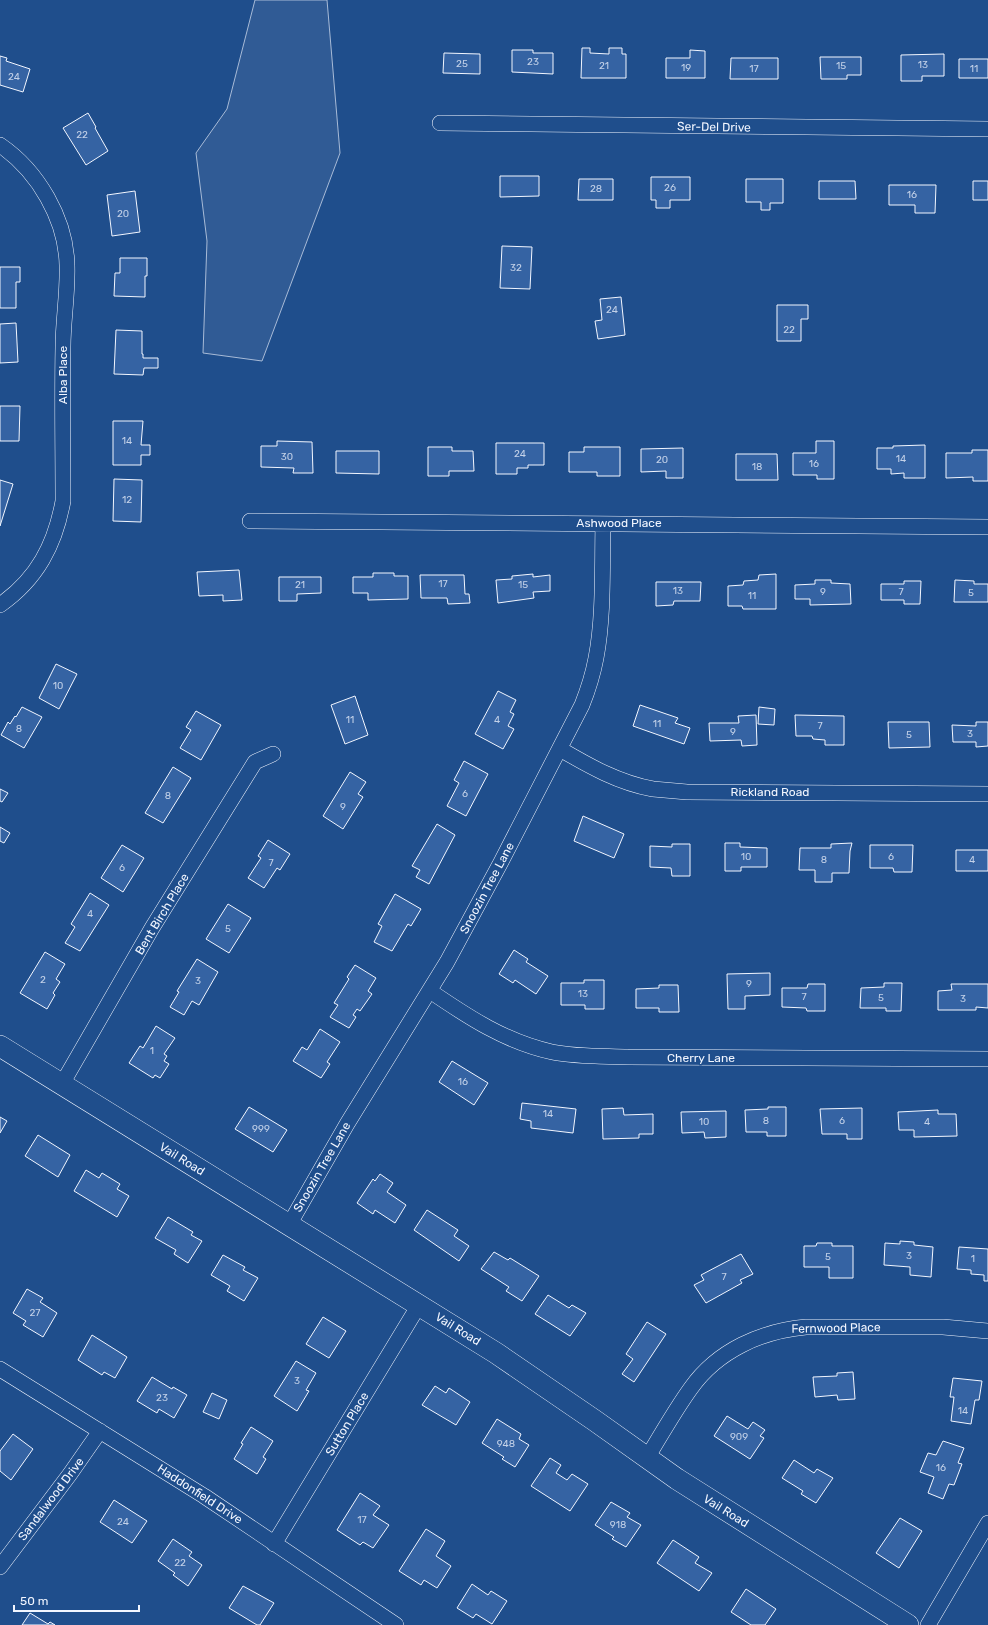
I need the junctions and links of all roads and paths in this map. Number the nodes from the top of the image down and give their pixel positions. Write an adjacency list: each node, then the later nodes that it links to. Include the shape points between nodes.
1 (440, 123): 2 (street, Ser-Del Drive)
2 (988, 129)
3 (0, 145): 7 (street, Alba Place, via 22,163 49,200 59,224 67,265 63,345 63,501 59,524 40,565 9,599)
4 (250, 521): 5 (street, Ashwood Place)
5 (603, 524): 6 (street, Ashwood Place); 8 (street, Snoozin Tree Lane, via 600,623 596,657 582,705)
6 (988, 527)
7 (0, 605)
8 (560, 749): 10 (street, Rickland Road, via 599,771 653,789 687,792); 11 (street, Snoozin Tree Lane)
9 (273, 754): 14 (street, Bent Birch Place, via 255,762 152,928)
10 (988, 794)
11 (430, 991): 13 (street, Cherry Lane, via 498,1034 552,1052 575,1055); 15 (street, Snoozin Tree Lane, via 347,1124)
12 (0, 1046): 14 (street, Vail Road)
13 (988, 1059)
14 (62, 1084): 15 (street, Vail Road)
15 (289, 1225): 16 (street, Vail Road)
16 (419, 1305): 20 (street, Vail Road, via 496,1353); 22 (street, Sutton Place)
17 (988, 1331): 20 (street, Fernwood Place, via 943,1327 806,1326 764,1334 730,1351 706,1370 691,1387)
18 (0, 1369): 19 (street, Haddonfield Drive)
19 (100, 1431): 22 (street, Haddonfield Drive, via 204,1496); 23 (street, Sandalwood Drive)
20 (647, 1458): 25 (street, Vail Road, via 677,1480)
21 (988, 1523): 26 (street)
22 (274, 1544): 24 (street, Haddonfield Drive)
23 (0, 1567)
24 (396, 1625)
25 (908, 1625)
26 (928, 1625)

